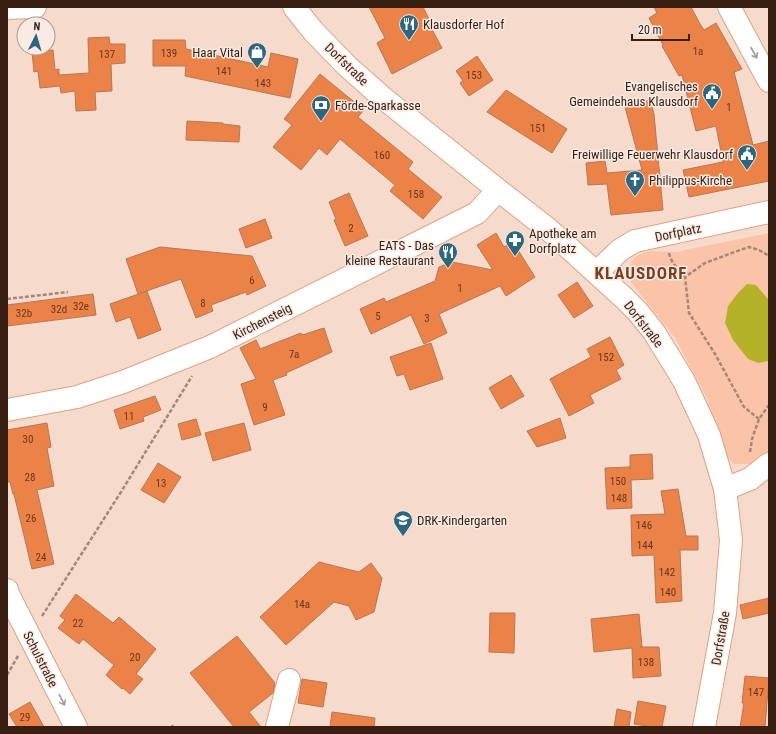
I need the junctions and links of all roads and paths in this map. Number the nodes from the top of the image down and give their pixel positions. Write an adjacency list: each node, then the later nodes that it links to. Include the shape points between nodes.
1 (35, 7): 4 (street)
2 (294, 7): 6 (street, Dorfstraße, via 347,66)
3 (729, 7): 5 (street, one-way to 5)
4 (7, 8)
5 (769, 80)
6 (498, 190): 10 (street, Dorfstraße); 16 (street, Kirchensteig, via 476,212 210,347 123,382 77,396)
7 (769, 212): 8 (street, Dorfplatz)
8 (664, 235): 10 (street, Dorfplatz, via 635,241 620,250); 11 (path, via 670,258)
9 (769, 256): 11 (path, via 759,250 740,250 705,263)
10 (597, 272): 20 (street, Dorfstraße, via 638,312 654,332 684,381 709,435)
11 (686, 277): 17 (path, via 689,313 744,406)
12 (68, 292): 13 (path)
13 (7, 299)
14 (194, 373): 22 (path)
15 (769, 405): 17 (path)
16 (7, 410)
17 (759, 419): 19 (path, via 752,439)
18 (769, 464): 19 (street)
19 (750, 479): 20 (street)
20 (725, 489): 27 (street, Dorfstraße, via 731,540 725,613)
21 (7, 590): 22 (street, Schulstraße)
22 (29, 634): 23 (path); 25 (street, Schulstraße, one-way to 25)
23 (7, 675)
24 (289, 680): 26 (street)
25 (76, 727)
26 (277, 727)
27 (704, 727)

